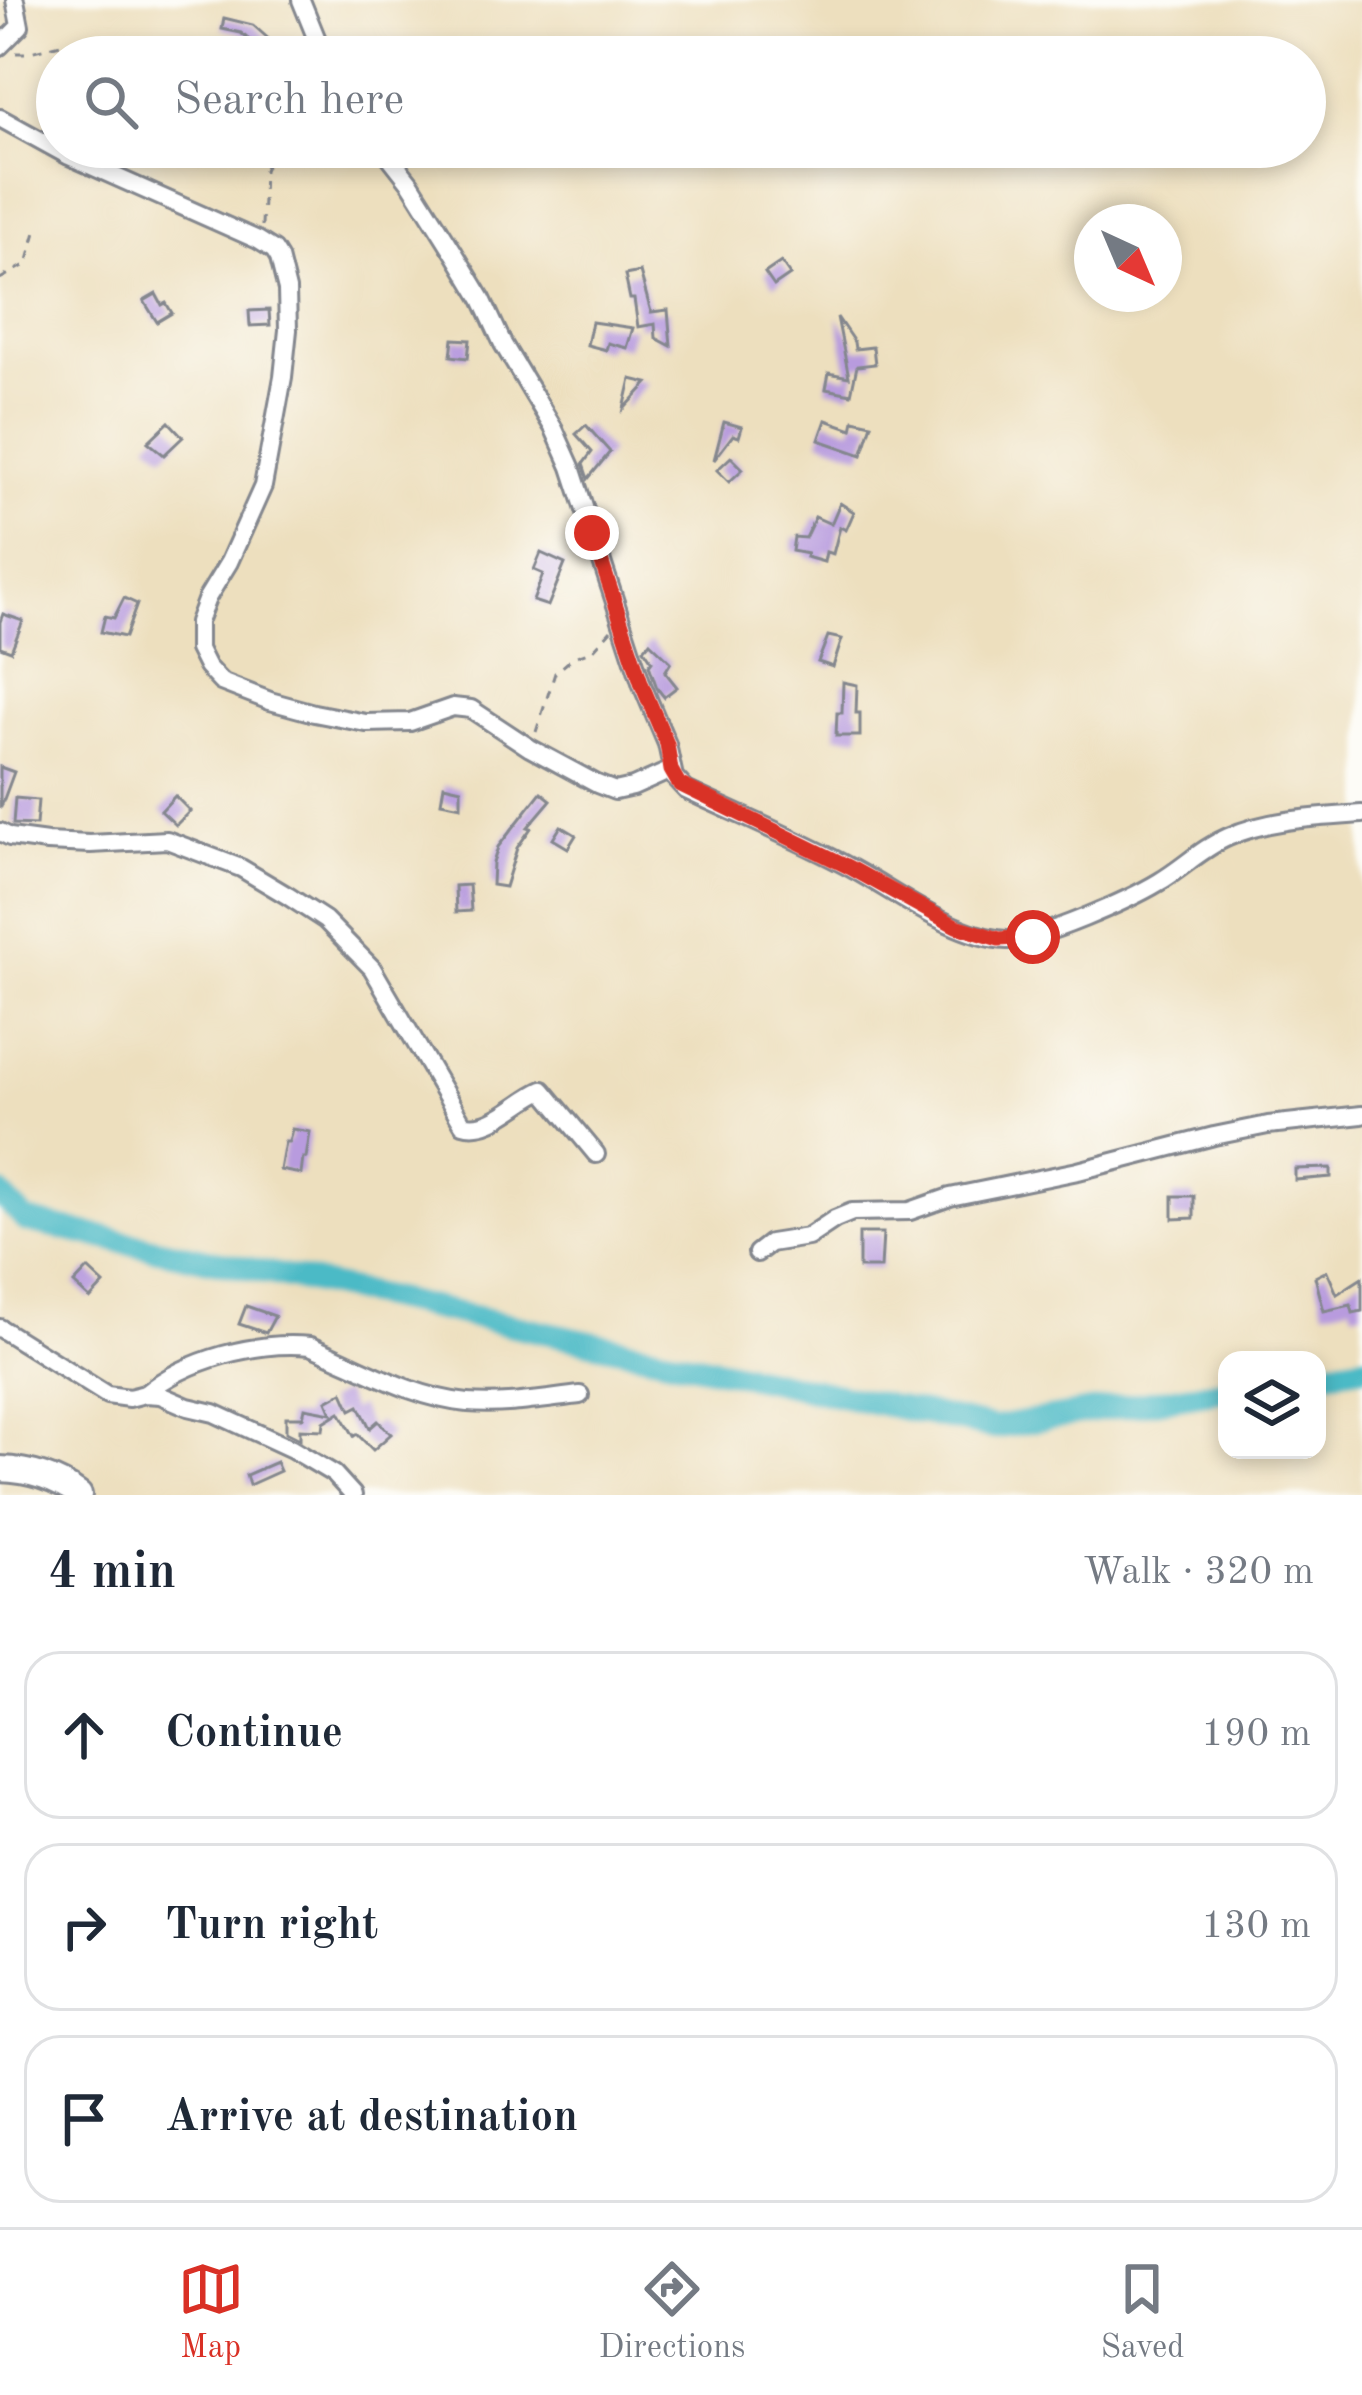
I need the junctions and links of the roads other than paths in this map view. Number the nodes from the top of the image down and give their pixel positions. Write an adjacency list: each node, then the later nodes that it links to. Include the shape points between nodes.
1 (15, 0): 4 (street, via 20,26)
2 (301, 0): 3 (street)
3 (316, 36)
4 (3, 48)
5 (0, 118): 6 (street)
6 (36, 138)
7 (96, 168): 9 (street, via 274,250 287,290 284,377 263,486 198,622 201,657 221,682 376,724 465,707 615,790)
8 (398, 168): 9 (street, via 554,429)
9 (671, 770): 10 (street, via 686,790 956,926 1010,940 1140,892 1232,835)
10 (1362, 814)
11 (0, 832): 13 (street, via 47,842 166,840 241,868 325,920 373,968 463,1124 490,1121 543,1090)
12 (1362, 1115): 14 (street, via 1214,1136 910,1211 852,1212)
13 (596, 1154)
14 (757, 1253)
15 (0, 1328): 16 (street, via 107,1395)
16 (145, 1394): 17 (street, via 197,1363 294,1344 447,1400); 20 (street, via 214,1413 292,1449)
17 (580, 1395)
18 (0, 1469): 19 (street, via 33,1472)
19 (80, 1495)
20 (353, 1495)

